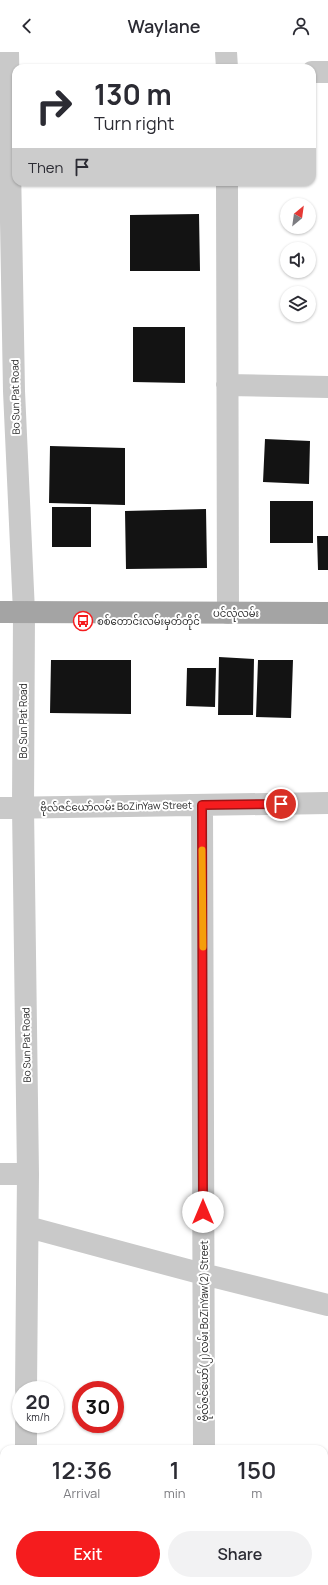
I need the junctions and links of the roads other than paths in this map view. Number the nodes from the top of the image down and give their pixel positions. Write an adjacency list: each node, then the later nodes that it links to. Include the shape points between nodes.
1 (226, 52): 2 (street)
2 (227, 64)
3 (11, 66): 7 (street, Bo Sun Pat Road)
4 (316, 72): 5 (street)
5 (328, 72)
6 (227, 186): 8 (street)
7 (7, 338): 11 (street, Bo Sun Pat Road, via 14,391)
8 (227, 385): 9 (street); 12 (street)
9 (328, 387)
10 (0, 612): 11 (main road, ပင်လုံလမ်း)
11 (24, 612): 12 (main road, ပင်လုံလမ်း); 16 (street, Bo Sun Pat Road)
12 (228, 613): 13 (main road, ပင်လုံလမ်း)
13 (328, 613)
14 (328, 803): 15 (street, ဗိုလ်ဇင်ယော်လမ်း BoZinYaw Street)
15 (202, 805): 16 (street, ဗိုလ်ဇင်ယော်လမ်း BoZinYaw Street); 21 (street, ဗိုလ်ဇင်ယော်(၂)လမ်း BoZinYaw(2) Street)
16 (23, 807): 17 (street, ဗိုလ်ဇင်ယော်လမ်း BoZinYaw Street); 19 (street, Bo Sun Pat Road)
17 (0, 808)
18 (0, 1174): 19 (street)
19 (28, 1174): 20 (street, Bo Sun Pat Road)
20 (28, 1227): 21 (street); 23 (street, Bo Sun Pat Road)
21 (203, 1274): 22 (street); 26 (street, ဗိုလ်ဇင်ယော်(၂)လမ်း BoZinYaw(2) Street)
22 (328, 1305)
23 (26, 1381)
24 (26, 1433): 25 (street)
25 (26, 1445)
26 (204, 1445)

